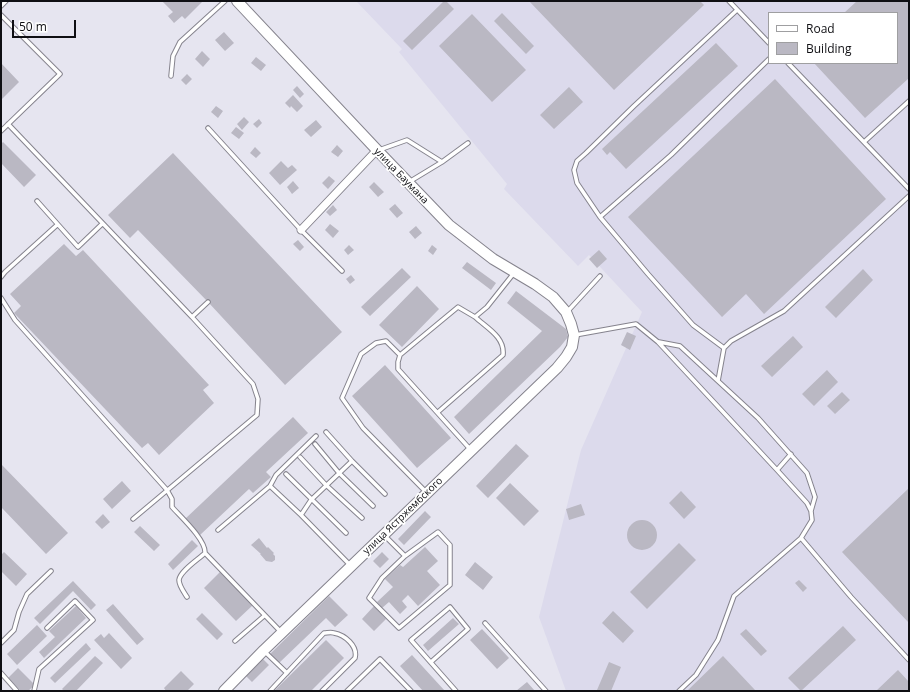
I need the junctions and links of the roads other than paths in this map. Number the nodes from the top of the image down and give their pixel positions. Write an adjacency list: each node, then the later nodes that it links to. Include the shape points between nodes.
1 (6, 1): 5 (lane)
2 (225, 1): 11 (lane, via 180,42 174,56)
3 (237, 1): 18 (main road, улица Баумана)
4 (729, 1): 6 (lane)
5 (1, 6)
6 (737, 10): 8 (lane); 24 (lane, via 577,161 574,170 577,183)
7 (1, 15): 13 (lane, via 60,74)
8 (768, 42)
9 (768, 59): 24 (lane, via 671,155)
10 (789, 64): 16 (lane)
11 (171, 76)
12 (909, 101): 16 (lane)
13 (8, 124): 15 (lane); 25 (lane)
14 (208, 128): 27 (lane)
15 (1, 131)
16 (864, 142): 21 (lane)
17 (468, 143): 19 (lane)
18 (377, 150): 19 (lane, via 407,140); 20 (main road, улица Баумана); 27 (street)
19 (442, 162): 20 (lane)
20 (408, 183): 29 (main road, улица Баумана, via 449,225 493,259)
21 (908, 186)
22 (909, 196): 39 (lane, via 784,311 731,341)
23 (37, 201): 26 (lane)
24 (600, 217): 39 (lane, via 693,325)
25 (102, 224): 26 (lane, via 78,247); 36 (lane)
26 (58, 225): 31 (lane)
27 (301, 230): 28 (lane)
28 (342, 272)
29 (515, 272): 34 (main road, улица Баумана, via 553,297); 35 (lane, via 487,307)
30 (600, 276): 34 (lane)
31 (1, 277)
32 (1, 298): 55 (lane, via 15,320)
33 (208, 302): 36 (lane)
34 (566, 312): 37 (main road, улица Баумана)
35 (475, 317): 40 (lane, via 458,307); 42 (lane, via 500,340 504,347 503,354)
36 (192, 318): 55 (lane, via 253,384 258,399 257,415)
37 (574, 335): 38 (lane, via 636,324); 46 (main road, улица Ястржембского, via 572,347 557,368)
38 (658, 342): 41 (lane, via 680,346); 50 (lane)
39 (724, 348): 41 (lane)
40 (400, 355): 42 (lane, via 398,369); 56 (lane, via 386,341 371,346 361,354 342,398 363,428)
41 (718, 381): 47 (lane, via 758,418)
42 (438, 412): 46 (lane)
43 (326, 432): 49 (lane)
44 (316, 436): 54 (lane, via 276,475)
45 (315, 444): 51 (lane)
46 (471, 451): 56 (main road, улица Ястржембского)
47 (791, 454): 50 (lane); 60 (lane, via 807,473 815,497)
48 (300, 457): 53 (lane)
49 (352, 461): 51 (lane); 57 (lane)
50 (777, 470): 60 (lane)
51 (339, 473): 53 (lane); 59 (lane)
52 (286, 474): 58 (lane)
53 (326, 485): 58 (lane); 62 (lane)
54 (270, 486): 61 (lane); 64 (lane)
55 (167, 490): 63 (lane); 68 (lane, via 172,499 172,507 201,541)
56 (427, 493): 66 (main road, улица Ястржембского)
57 (385, 494)
58 (312, 500): 61 (lane); 65 (lane)
59 (373, 506)
60 (811, 511): 67 (lane, via 812,520)
61 (301, 515): 70 (lane)
62 (362, 518)
63 (133, 519)
64 (218, 530)
65 (346, 533)
66 (384, 534): 69 (lane); 70 (main road, улица Ястржембского)
67 (801, 538): 80 (lane); 93 (lane, via 734,596 718,640 696,674)
68 (206, 553): 72 (lane, via 182,573 179,579); 73 (lane)
69 (405, 556): 69 (lane, via 382,578 369,598 399,628 450,585 450,545 438,532)
70 (351, 566): 76 (main road, улица Ястржембского)
71 (51, 572): 78 (lane, via 27,594 14,630)
72 (187, 597)
73 (264, 616): 76 (lane); 77 (lane)
74 (485, 622): 92 (lane)
75 (47, 628): 86 (lane, via 74,601 93,620 39,668)
76 (282, 633): 79 (main road, улица Ястржембского)
77 (235, 641)
78 (1, 643)
79 (264, 650): 83 (lane); 84 (main road, улица Ястржембского)
80 (909, 660)
81 (431, 662): 81 (lane, via 468,629 450,607 411,640); 91 (lane)
82 (1, 673): 85 (lane)
83 (287, 673): 87 (lane); 88 (lane, via 324,633 335,633 346,638 353,645 355,658)
84 (227, 690)
85 (17, 691)
86 (34, 691)
87 (270, 691)
88 (322, 691)
89 (347, 691): 90 (lane, via 380,658)
90 (412, 691)
91 (456, 691)
92 (546, 691)
93 (679, 691)

